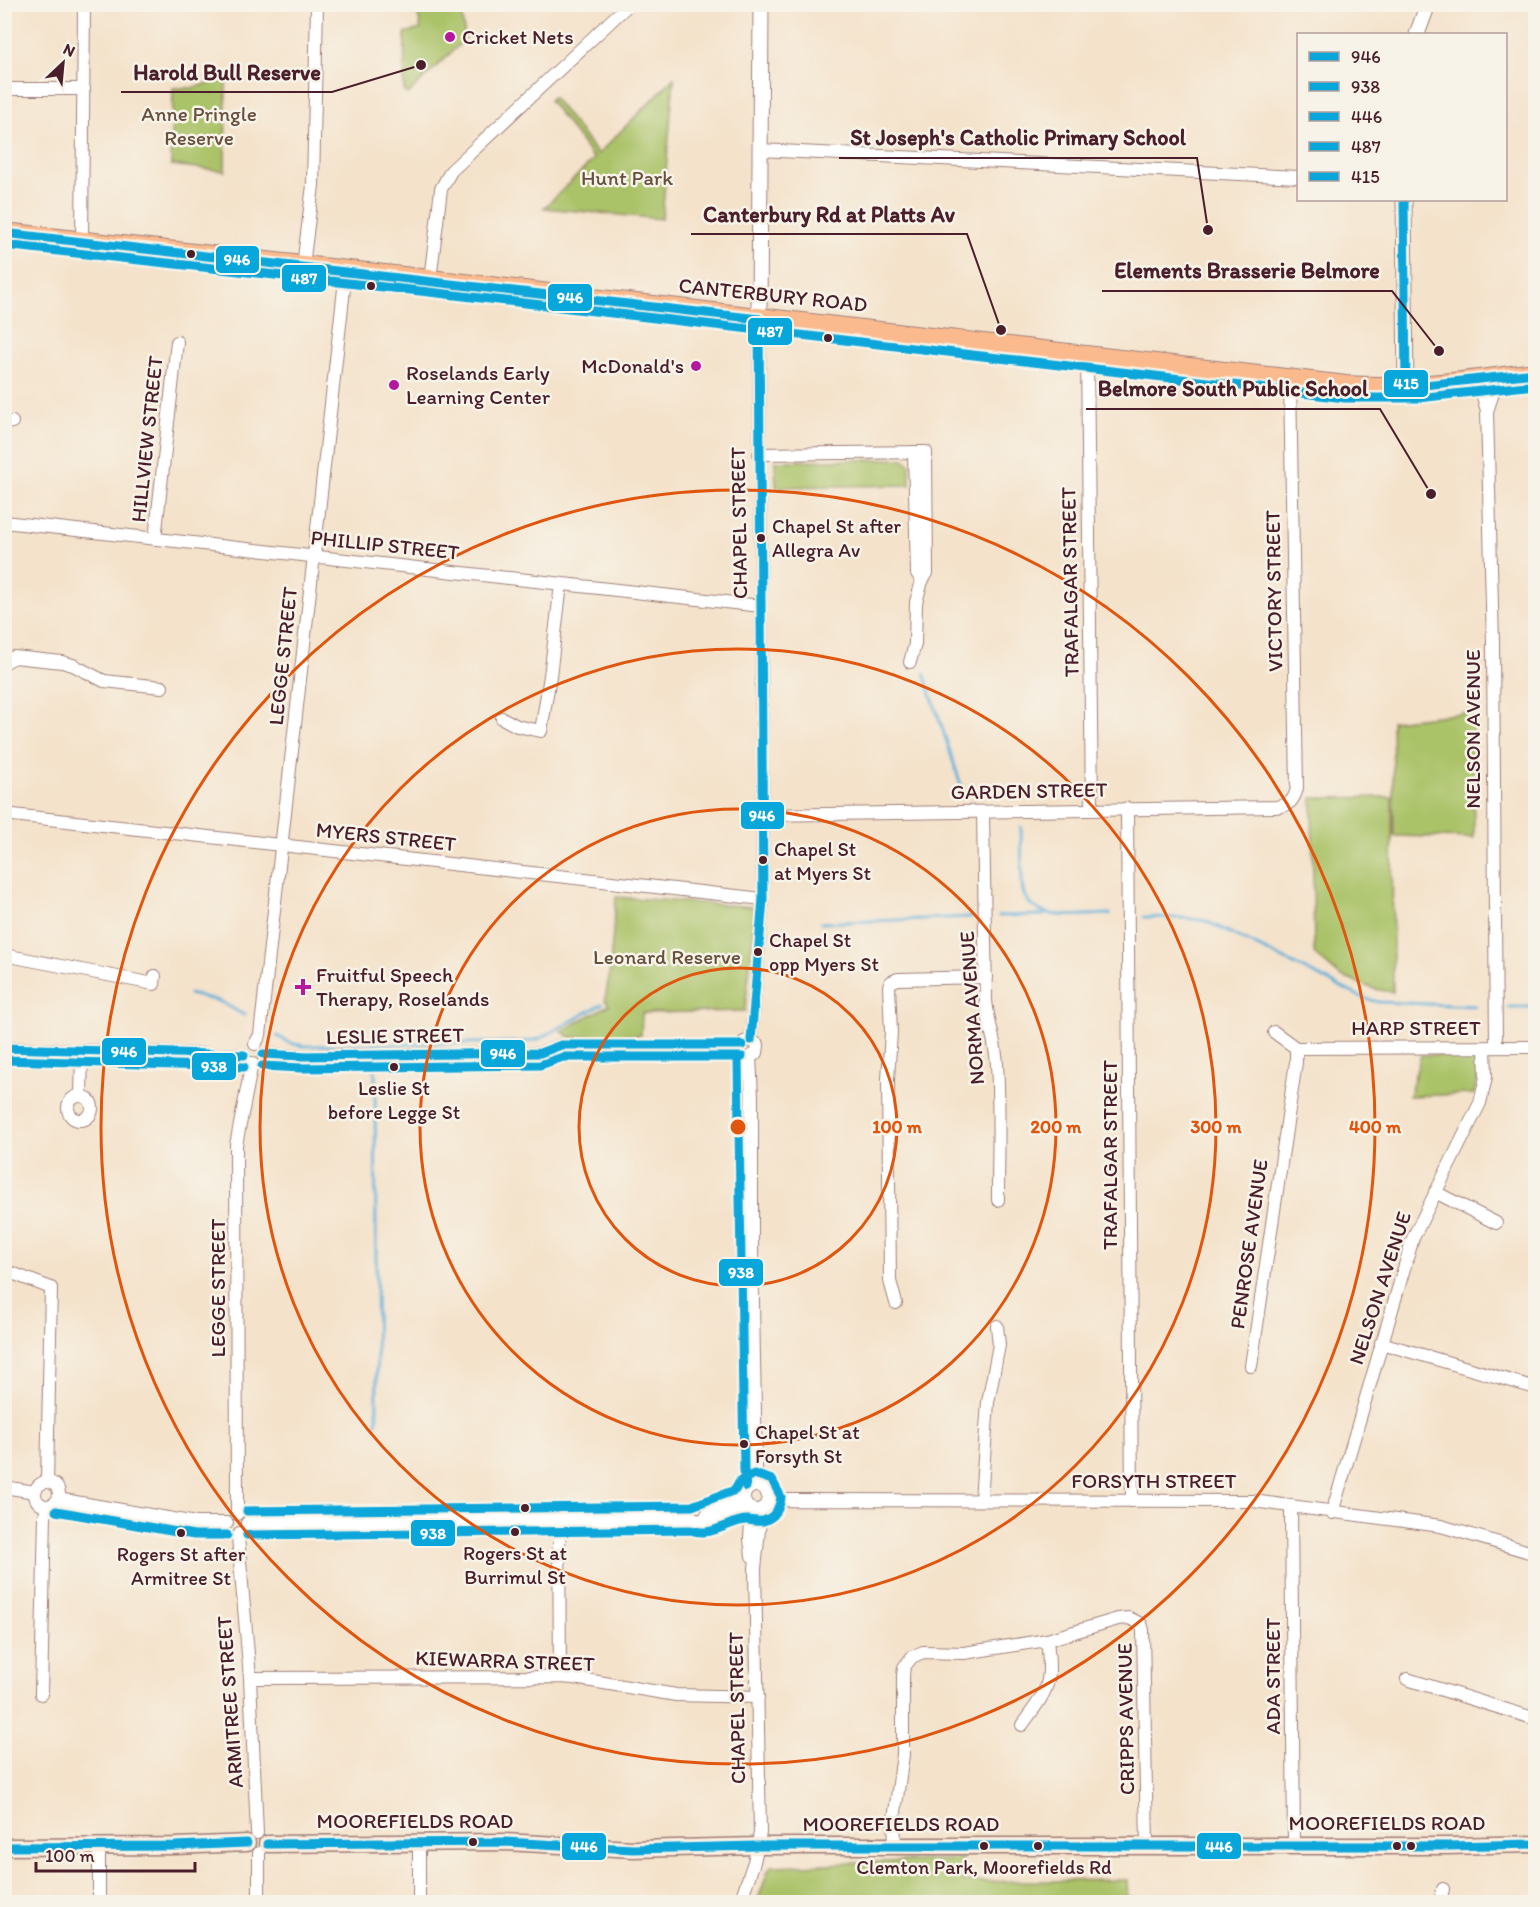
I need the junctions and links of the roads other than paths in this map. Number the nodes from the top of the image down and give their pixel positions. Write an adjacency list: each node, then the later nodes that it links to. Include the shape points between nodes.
1 (84, 4): 9 (street)
2 (317, 4): 15 (street, via 313,185)
3 (629, 4): 6 (street)
4 (762, 4): 10 (street, CHAPEL STREET)
5 (1428, 4): 7 (street)
6 (618, 8): 17 (street, via 451,171 441,189)
7 (1417, 33)
8 (4, 89): 9 (street)
9 (84, 90): 14 (street)
10 (760, 150): 11 (street); 18 (street, CHAPEL STREET)
11 (1297, 177)
12 (1404, 201): 25 (street)
13 (4, 233): 14 (highway, CANTERBURY ROAD)
14 (82, 241): 15 (highway, CANTERBURY ROAD)
15 (303, 266): 16 (highway, CANTERBURY ROAD)
16 (346, 271): 17 (highway, CANTERBURY ROAD); 30 (street, LEGGE STREET)
17 (430, 280): 18 (highway, CANTERBURY ROAD)
18 (759, 319): 20 (highway, CANTERBURY ROAD); 27 (street, CHAPEL STREET)
19 (177, 342): 29 (street, HILLVIEW STREET)
20 (1087, 355): 23 (highway, CANTERBURY ROAD); 39 (street, TRAFALGAR STREET)
21 (1536, 373): 22 (highway, CANTERBURY ROAD)
22 (1498, 378): 24 (highway, CANTERBURY ROAD); 26 (street, NELSON AVENUE)
23 (1290, 380): 25 (highway, CANTERBURY ROAD); 37 (street, VICTORY STREET, via 1297,788)
24 (1474, 381): 25 (highway, CANTERBURY ROAD); 26 (street, NELSON AVENUE)
25 (1406, 387)
26 (1488, 411): 53 (street, NELSON AVENUE, via 1493,644)
27 (759, 454): 32 (street, CHAPEL STREET); 34 (street, via 920,452 917,573 922,581)
28 (4, 522): 29 (street, PHILLIP STREET)
29 (155, 539): 30 (street, PHILLIP STREET)
30 (314, 557): 31 (street, PHILLIP STREET); 43 (street, LEGGE STREET)
31 (561, 584): 32 (street, PHILLIP STREET); 36 (street, via 541,731)
32 (761, 606): 42 (street, CHAPEL STREET)
33 (6, 660): 35 (street, via 15,657 62,662 104,681)
34 (910, 662)
35 (162, 687)
36 (502, 718)
37 (1293, 800): 38 (street, GARDEN STREET, via 1275,807)
38 (1127, 808): 39 (street, GARDEN STREET); 72 (street, TRAFALGAR STREET)
39 (1092, 809): 40 (street, GARDEN STREET)
40 (983, 812): 42 (street, GARDEN STREET); 47 (street, NORMA AVENUE)
41 (4, 814): 43 (street, MYERS STREET)
42 (764, 815): 44 (street, CHAPEL STREET)
43 (281, 845): 44 (street, MYERS STREET); 54 (street, LEGGE STREET)
44 (763, 899): 49 (street, CHAPEL STREET)
45 (4, 955): 46 (street, via 154,984)
46 (155, 976)
47 (986, 977): 59 (street, NORMA AVENUE, via 987,1016 997,1067); 62 (street, via 898,979 889,986 890,1281)
48 (1274, 1032): 52 (street)
49 (746, 1042): 54 (street, LESLIE STREET, via 561,1045 540,1053 301,1056); 68 (street, CHAPEL STREET, via 756,1042 759,1047 750,1057)
50 (1536, 1047): 53 (street, HARP STREET)
51 (4, 1048): 55 (street)
52 (1296, 1048): 53 (street, HARP STREET); 65 (street, PENROSE AVENUE)
53 (1491, 1048): 58 (street, NELSON AVENUE, via 1480,1102)
54 (259, 1049): 56 (street, via 260,1060); 56 (street, via 247,1047)
55 (82, 1051): 56 (street); 57 (street)
56 (248, 1059): 77 (street, LEGGE STREET, via 236,1145)
57 (81, 1096)
58 (1435, 1192): 60 (street); 64 (street, NELSON AVENUE, via 1413,1238)
59 (998, 1200)
60 (1496, 1223)
61 (4, 1270): 67 (street, via 51,1288)
62 (896, 1303)
63 (997, 1326): 71 (street, via 999,1345 988,1402)
64 (1381, 1343): 66 (street); 76 (street, NELSON AVENUE)
65 (1251, 1366)
66 (1536, 1388)
67 (48, 1482): 70 (street, via 40,1483); 73 (street, via 57,1488)
68 (758, 1486): 74 (street, via 748,1490); 74 (street, via 767,1492)
69 (4, 1487): 70 (street)
70 (35, 1492): 73 (street, via 38,1502)
71 (981, 1500): 72 (street, FORSYTH STREET); 74 (street, FORSYTH STREET, via 787,1500)
72 (1132, 1501): 75 (street, FORSYTH STREET, via 1254,1501)
73 (52, 1502): 81 (street, via 196,1523); 90 (street, via 45,1516)
74 (754, 1506): 78 (street); 79 (street); 83 (street, CHAPEL STREET); 85 (street, CHAPEL STREET)
75 (1291, 1506): 76 (street, FORSYTH STREET); 97 (street, ADA STREET)
76 (1332, 1513): 84 (street, FORSYTH STREET, via 1442,1526)
77 (237, 1514): 81 (street); 82 (street, via 243,1515)
78 (723, 1516): 79 (street); 83 (street, CHAPEL STREET, via 742,1519)
79 (694, 1518): 80 (street)
80 (559, 1520): 82 (street); 87 (street)
81 (227, 1523): 82 (street, via 231,1531)
82 (244, 1528): 88 (street, ARMITREE STREET, via 238,1537)
83 (750, 1539): 85 (street, CHAPEL STREET)
84 (1536, 1554)
85 (755, 1569): 91 (street, CHAPEL STREET)
86 (1047, 1640): 93 (street, via 1050,1681); 100 (street, CRIPPS AVENUE, via 964,1653 923,1652 907,1661 903,1676 903,1755 894,1820); 101 (street, CRIPPS AVENUE, via 1118,1619 1134,1620 1143,1627)
87 (560, 1677): 88 (street, KIEWARRA STREET); 91 (street, KIEWARRA STREET, via 676,1695)
88 (250, 1678): 94 (street, ARMITREE STREET)
89 (1407, 1679): 92 (street)
90 (41, 1694)
91 (758, 1697): 99 (street, CHAPEL STREET)
92 (1536, 1719)
93 (1023, 1725)
94 (258, 1843): 95 (main road, MOOREFIELDS ROAD); 102 (main road, MOOREFIELDS ROAD); 105 (street, ARMITREE STREET)
95 (419, 1843): 99 (main road, MOOREFIELDS ROAD, via 505,1842 633,1849); 106 (street)
96 (1536, 1844): 97 (main road, MOOREFIELDS ROAD)
97 (1294, 1845): 101 (main road, MOOREFIELDS ROAD)
98 (4, 1846): 102 (main road, MOOREFIELDS ROAD)
99 (757, 1846): 100 (main road, MOOREFIELDS ROAD); 107 (street, CHAPEL STREET)
100 (895, 1846): 101 (main road, MOOREFIELDS ROAD)
101 (1147, 1846)
102 (99, 1847): 104 (street)
103 (1443, 1889): 108 (street)
104 (99, 1902)
105 (259, 1902)
106 (419, 1902)
107 (740, 1902)
108 (1440, 1902)

